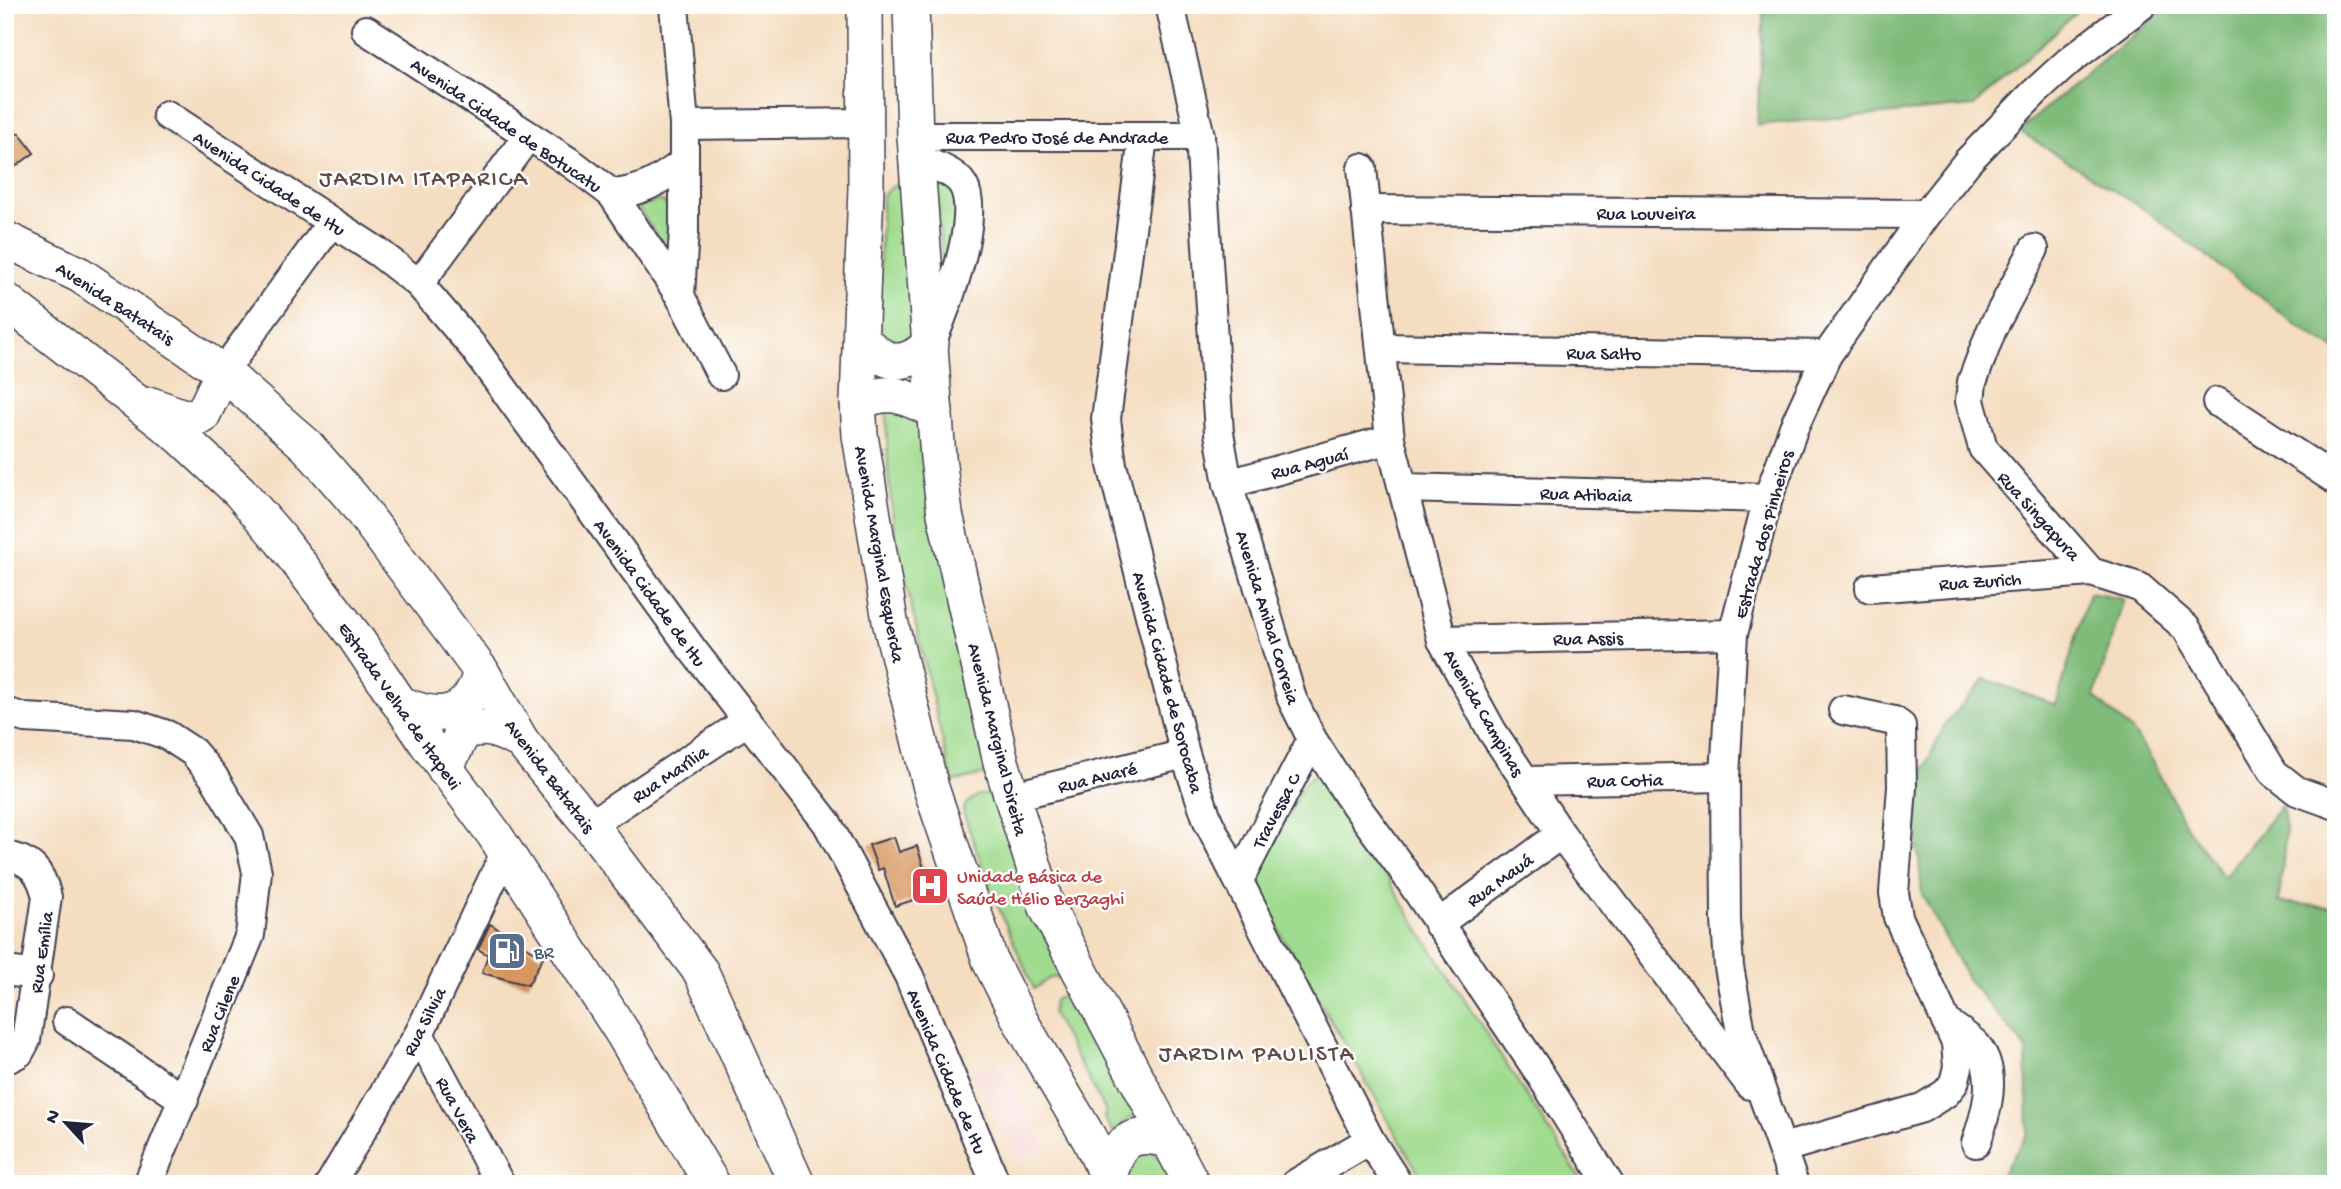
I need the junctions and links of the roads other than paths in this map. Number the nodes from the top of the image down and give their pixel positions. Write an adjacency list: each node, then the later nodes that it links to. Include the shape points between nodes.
1 (865, 5): 8 (main road, Avenida Marginal Esquerda)
2 (911, 5): 13 (main road, Avenida Marginal Direita)
3 (2142, 5): 19 (street, Estrada dos Pinheiros, via 2034,93 1968,161)
4 (670, 8): 9 (street)
5 (1175, 9): 10 (street, Avenida Anibal Correia)
6 (366, 30): 11 (street, Avenida Cidade de Botucatu)
7 (167, 115): 20 (street, Avenida Cidade de Itu)
8 (865, 123): 9 (street); 16 (main road, Avenida Marginal Esquerda)
9 (684, 125): 14 (street)
10 (1200, 135): 12 (street, Rua Pedro José de Andrade); 38 (street, Avenida Anibal Correia, via 1215,381)
11 (528, 136): 17 (street, Avenida Cidade de Botucatu); 23 (street)
12 (1143, 138): 13 (street, Rua Pedro José de Andrade); 52 (street, Avenida Cidade de Sorocaba, via 1106,419 1112,465)
13 (915, 148): 16 (main road, via 900,165); 27 (main road, Avenida Marginal Direita); 27 (street, Avenida Marginal Direita, via 958,179 967,195 961,252)
14 (683, 163): 17 (street, via 654,185); 24 (street)
15 (1362, 168): 18 (street, Avenida Campinas)
16 (866, 188): 26 (main road, Avenida Marginal Esquerda)
17 (612, 194): 24 (street, Avenida Cidade de Botucatu)
18 (1366, 210): 19 (street, Rua Louveira); 28 (street, Avenida Campinas)
19 (1926, 214): 29 (street, Estrada dos Pinheiros)
20 (331, 222): 23 (street, Avenida Cidade de Itu); 30 (street)
21 (5, 239): 30 (main road, Avenida Batatais, via 80,275)
22 (2034, 249): 41 (street, Rua Singapura, via 1983,348 1970,401 1983,448)
23 (419, 284): 49 (street, Avenida Cidade de Itu, via 474,348)
24 (680, 296): 31 (street, Avenida Cidade de Botucatu)
25 (5, 300): 32 (main road, Estrada Velha de Itapevi)
26 (862, 340): 27 (main road, via 876,355 896,361 918,356); 33 (main road, Avenida Marginal Esquerda)
27 (932, 343): 35 (main road, Avenida Marginal Direita)
28 (1381, 348): 29 (street, Rua Salto); 36 (street, Avenida Campinas)
29 (1827, 355): 40 (street, Estrada dos Pinheiros)
30 (223, 372): 32 (main road, via 202,416 194,418); 45 (main road, Avenida Batatais, via 306,445 353,499)
31 (721, 375)
32 (134, 398): 46 (main road, Estrada Velha de Itapevi, via 247,501 355,637)
33 (859, 402): 35 (main road, via 891,394); 76 (main road, Avenida Marginal Esquerda, via 860,435 890,621 931,788 991,962)
34 (2217, 402): 37 (street)
35 (935, 411): 56 (main road, Avenida Marginal Direita, via 945,514)
36 (1390, 439): 38 (street, Rua Aguaí); 39 (street, Avenida Campinas)
37 (2336, 480)
38 (1228, 484): 50 (street, Avenida Anibal Correia, via 1292,699)
39 (1403, 488): 40 (street, Rua Atibaia); 44 (street, Avenida Campinas)
40 (1768, 498): 43 (street, Estrada dos Pinheiros)
41 (2091, 572): 42 (street, Rua Zurich); 57 (street, Rua Singapura, via 2139,587 2186,628 2274,773 2297,791)
42 (1870, 588)
43 (1733, 634): 44 (street, Rua Assis); 54 (street, Estrada dos Pinheiros)
44 (1443, 640): 55 (street, Avenida Campinas)
45 (481, 671): 46 (main road, via 473,692 454,712 438,715); 51 (main road, Avenida Batatais)
46 (400, 703): 53 (main road, Estrada Velha de Itapevi)
47 (1843, 710): 67 (street, via 1901,726 1902,787 1894,893 1898,917)
48 (5, 712): 70 (street, Rua Cilene, via 25,718 134,724 167,735 193,752 213,776 249,836 257,872 250,935)
49 (747, 721): 58 (street, Rua Marília); 82 (street, Avenida Cidade de Itu, via 827,823 909,976)
50 (1312, 739): 62 (street, Travessa C); 63 (street, Avenida Anibal Correia)
51 (521, 741): 53 (main road, via 479,726 463,732); 58 (main road, Avenida Batatais)
52 (1185, 754): 56 (street, Rua Avaré); 62 (street, Avenida Cidade de Sorocaba, via 1208,821)
53 (445, 769): 60 (main road, Estrada Velha de Itapevi)
54 (1724, 777): 55 (street, Rua Cotia); 71 (street, Estrada dos Pinheiros, via 1729,967 1741,1032)
55 (1525, 781): 59 (street, Avenida Campinas)
56 (1010, 797): 72 (main road, Avenida Marginal Direita, via 1047,908)
57 (2336, 804)
58 (590, 825): 81 (main road, Avenida Batatais, via 701,972)
59 (1561, 834): 63 (street, Rua Mauá); 71 (street, Avenida Campinas)
60 (506, 851): 68 (street, Rua Silvia); 80 (main road, Estrada Velha de Itapevi, via 624,1035)
61 (5, 856): 65 (street, Rua Emília, via 33,866 42,876 47,897)
62 (1238, 880): 73 (street, Avenida Cidade de Sorocaba)
63 (1438, 924): 86 (street, Avenida Anibal Correia)
64 (5, 971): 65 (street)
65 (38, 975): 69 (street, Rua Emília, via 26,1040 19,1053)
66 (66, 1021): 70 (street)
67 (1945, 1021): 74 (street, via 1977,1045 1986,1062 1987,1110); 75 (street, via 1956,1043 1958,1067 1946,1093 1922,1108)
68 (419, 1034): 78 (street, Rua Silvia); 79 (street, Rua Vera)
69 (5, 1060)
70 (184, 1100): 77 (street, Rua Cilene)
71 (1763, 1103): 75 (street, Estrada dos Pinheiros)
72 (1167, 1140): 76 (main road, via 1145,1134 1122,1145 1114,1157); 83 (main road, Avenida Marginal Direita)
73 (1370, 1140): 84 (street); 85 (street, Avenida Cidade de Sorocaba)
74 (1976, 1143)
75 (1783, 1149): 87 (street, Estrada dos Pinheiros)
76 (1110, 1181)
77 (148, 1184)
78 (330, 1184)
79 (500, 1184)
80 (712, 1184)
81 (797, 1184)
82 (996, 1184)
83 (1192, 1184)
84 (1295, 1184)
85 (1398, 1184)
86 (1609, 1184)
87 (1794, 1184)

